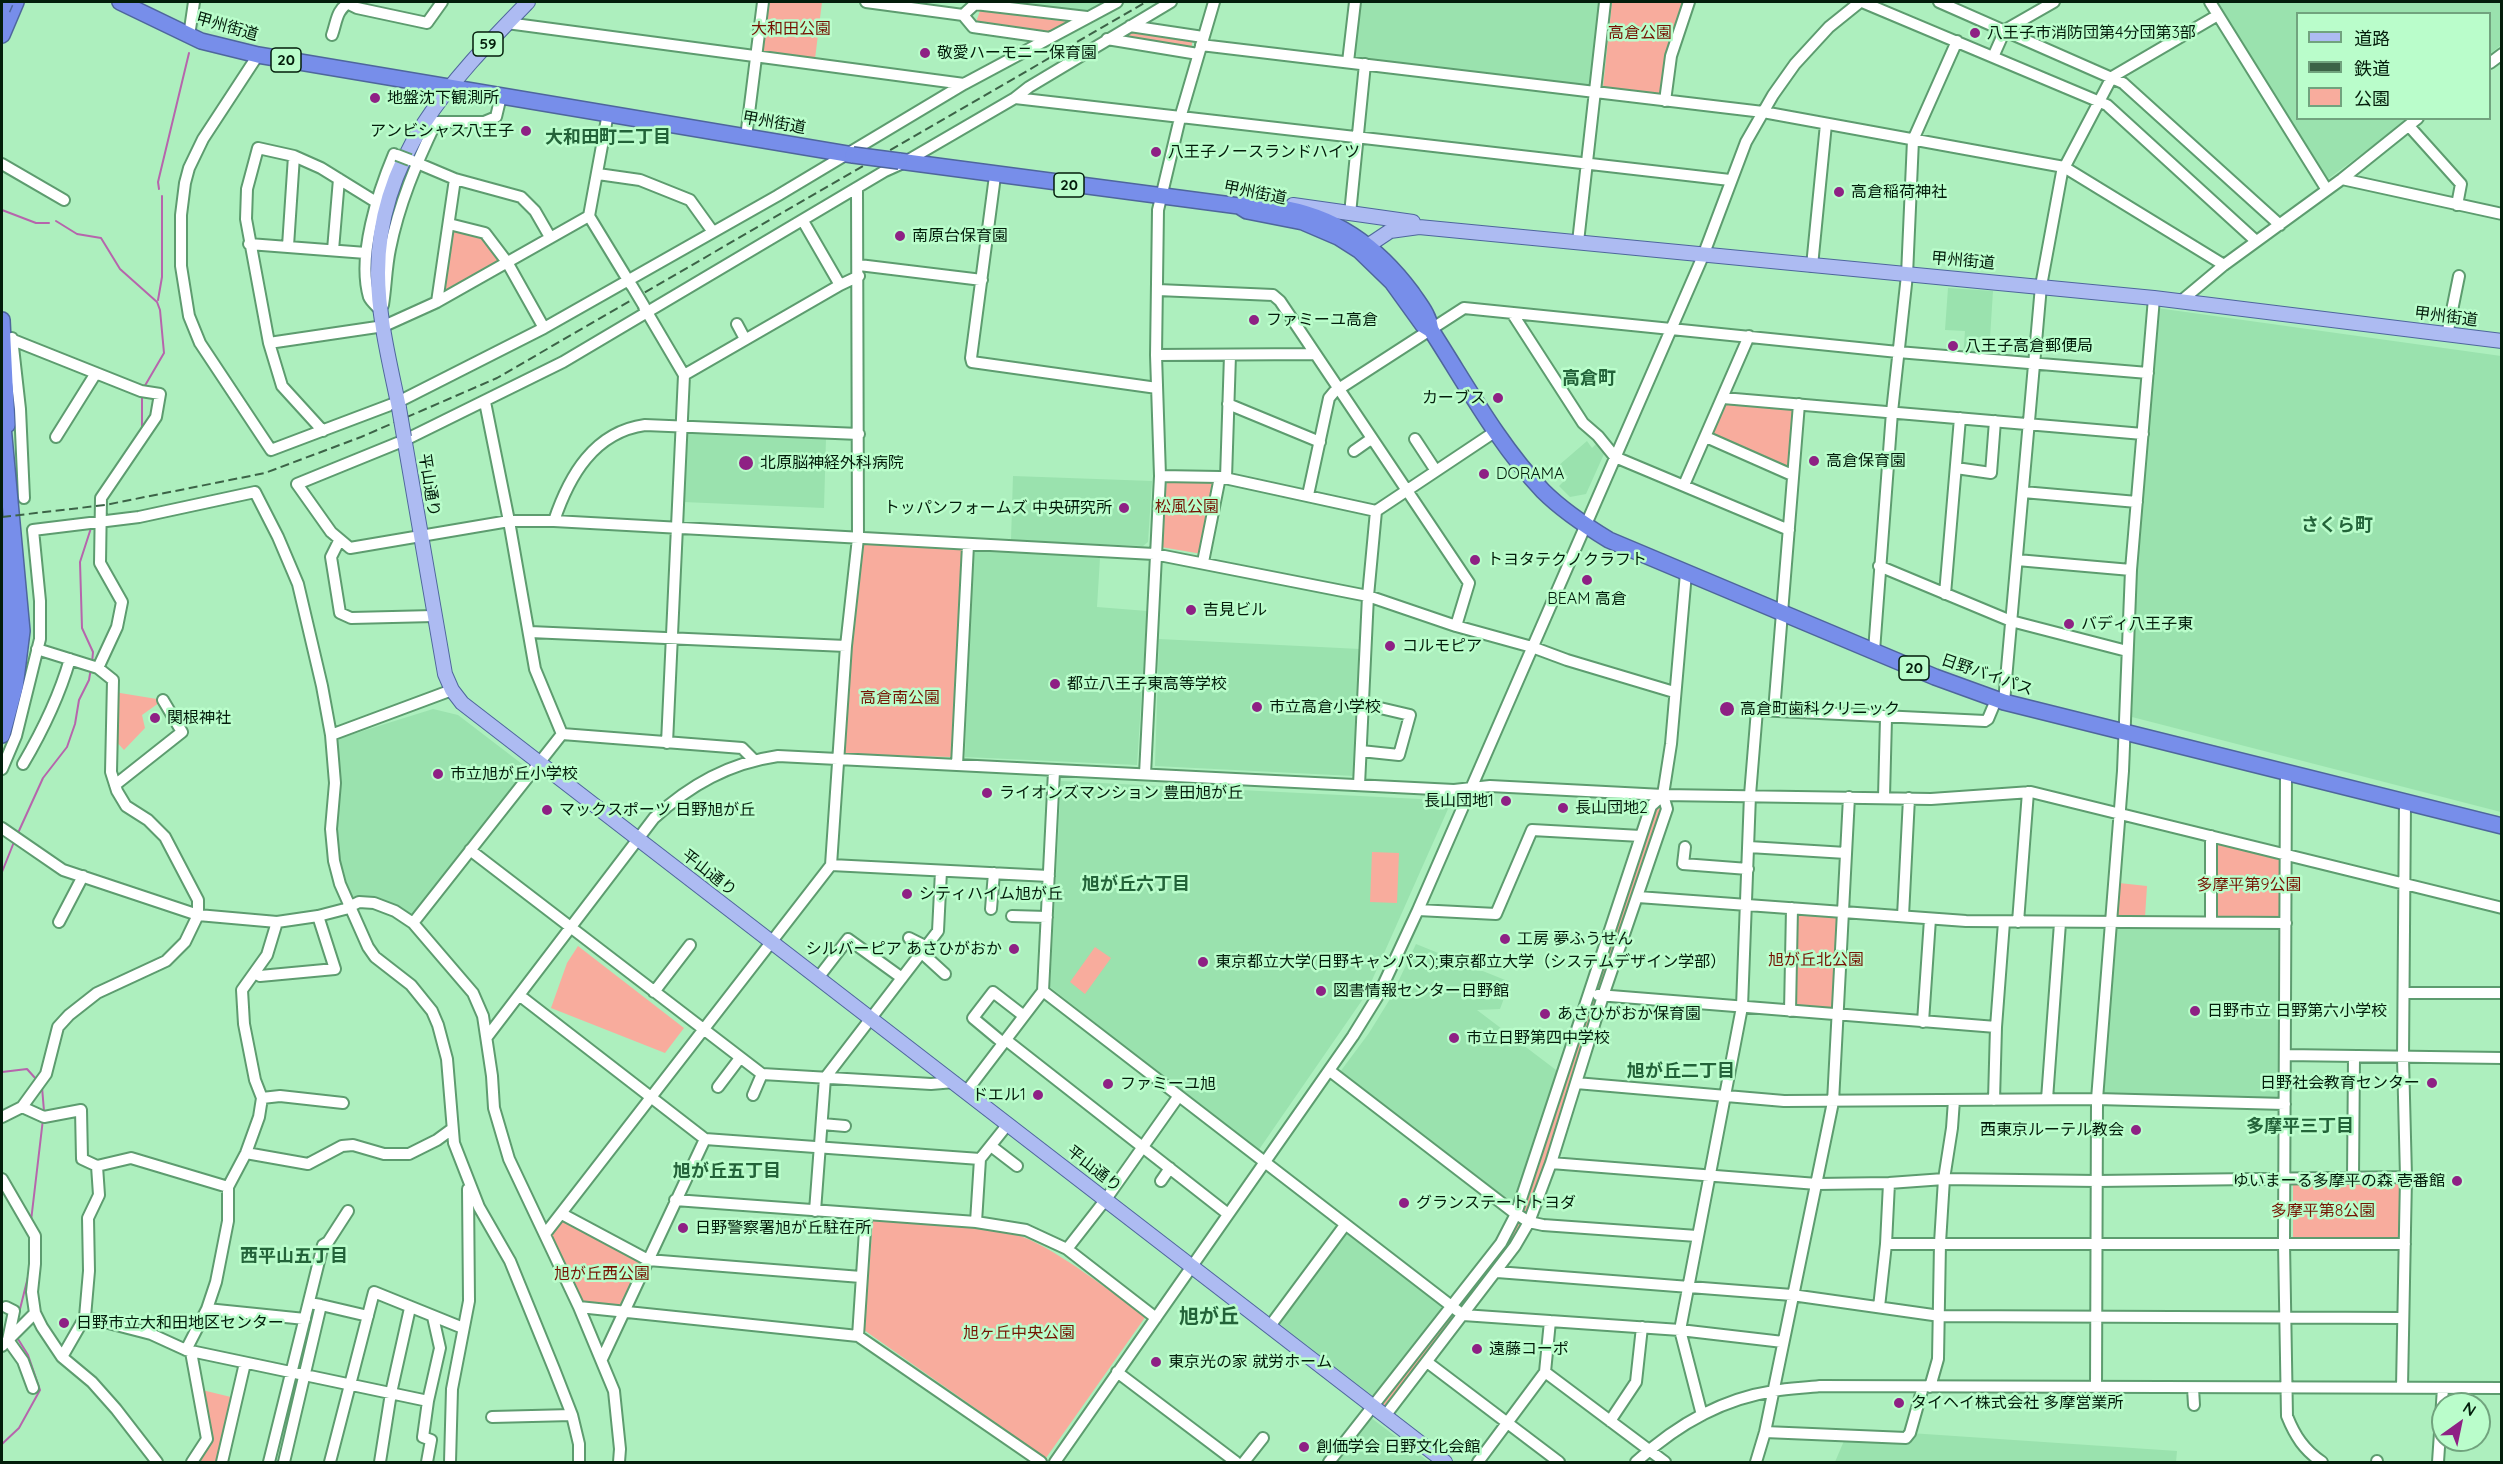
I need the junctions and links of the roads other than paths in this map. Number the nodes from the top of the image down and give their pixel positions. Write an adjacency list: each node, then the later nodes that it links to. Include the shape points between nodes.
1 (5, 2): 20 (highway, bridge)
2 (16, 2): 27 (highway)
3 (120, 2): 29 (highway, 甲州街道 / 20)
4 (194, 2): 29 (street)
5 (347, 2): 6 (street, via 357,8 427,23); 28 (street, via 337,13)
6 (442, 2)
7 (528, 2): 24 (main road, 59)
8 (763, 2): 35 (street)
9 (866, 2): 21 (street)
10 (1117, 2): 23 (street)
11 (1171, 2): 25 (street)
12 (1214, 2): 33 (street)
13 (1355, 2): 37 (street)
14 (1605, 2): 42 (street)
15 (1689, 2): 45 (street, via 1671,56)
16 (1861, 2): 32 (street); 47 (street, via 1829,27 1795,64)
17 (1939, 2): 26 (street)
18 (2054, 2): 26 (street)
19 (2210, 2): 22 (street)
20 (2, 9)
21 (963, 15): 23 (street, via 975,4); 30 (street, via 973,27)
22 (2218, 15): 39 (street); 70 (street)
23 (1087, 17): 30 (street)
24 (507, 23): 35 (street); 41 (main road, 59)
25 (1130, 26): 31 (street); 33 (street)
26 (2004, 30): 36 (street); 39 (street)
27 (2, 35)
28 (332, 35)
29 (189, 36): 34 (highway, 甲州街道 / 20)
30 (1050, 38): 40 (street)
31 (1107, 39): 33 (street); 44 (street)
32 (1957, 41): 36 (street); 55 (street)
33 (1201, 45): 37 (street); 49 (street)
34 (258, 56): 41 (highway, 甲州街道 / 20); 143 (street, via 204,139 184,183 181,266 189,316 200,343 271,450)
35 (756, 56): 40 (street); 53 (street)
36 (1993, 57): 46 (street)
37 (1348, 62): 38 (street)
38 (1365, 64): 42 (street); 54 (street)
39 (2112, 77): 46 (street); 82 (street, via 2157,112)
40 (964, 84): 56 (street)
41 (449, 87): 43 (highway, 甲州街道 / 20); 109 (main road, 平山通り, via 415,136 390,194 379,249)
42 (1595, 93): 45 (street); 61 (street)
43 (501, 96): 48 (highway, 甲州街道 / 20); 58 (street, via 496,117 484,122 436,122)
44 (1015, 98): 49 (street); 59 (street)
45 (1665, 101): 47 (street)
46 (2099, 102): 62 (street); 86 (street, via 2107,105)
47 (1763, 112): 51 (street); 68 (street)
48 (608, 113): 53 (highway, 甲州街道 / 20); 63 (street)
49 (1180, 118): 54 (street); 71 (street)
50 (2416, 120): 52 (street)
51 (1826, 124): 55 (street); 96 (street)
52 (2409, 126): 67 (street); 75 (street, via 2461,184)
53 (746, 136): 56 (highway, 甲州街道 / 20)
54 (1357, 139): 61 (street); 77 (street)
55 (1913, 140): 62 (street); 98 (street)
56 (849, 154): 59 (highway, 甲州街道 / 20, bridge); 84 (street)
57 (294, 156): 65 (street); 88 (street, via 258,148 245,205); 89 (street)
58 (413, 161): 66 (street); 73 (street, bridge, via 395,154); 109 (street, via 392,242)
59 (902, 162): 64 (highway, 甲州街道 / 20); 69 (street)
60 (2, 164): 72 (street)
61 (1587, 165): 68 (street); 87 (street)
62 (2064, 167): 95 (street); 103 (street)
63 (598, 174): 79 (street); 84 (street, via 640,180 690,200)
64 (995, 176): 71 (highway, 甲州街道 / 20); 100 (street)
65 (339, 179): 73 (street); 91 (street)
66 (455, 179): 81 (street); 85 (street, via 521,197 535,211)
67 (2342, 179): 70 (street); 75 (street)
68 (1730, 180): 93 (street)
69 (857, 188): 80 (street); 97 (street)
70 (2327, 190): 82 (street)
71 (1160, 197): 76 (highway, 甲州街道 / 20); 104 (street)
72 (64, 200)
73 (376, 202): 92 (street)
74 (1259, 204): 76 (highway, 日野バイパス / 20, via 1248,202); 77 (main road, 甲州街道); 90 (highway, 日野バイパス / 20, via 1322,218)
75 (2457, 205): 78 (street)
76 (1239, 206): 90 (highway, 甲州街道 / 20, via 1303,222)
77 (1350, 214): 83 (main road, 甲州街道, via 1413,222)
78 (2502, 214)
79 (589, 216): 85 (street); 101 (street)
80 (803, 221): 102 (street); 108 (street)
81 (449, 224): 94 (street, via 485,233); 107 (street)
82 (2280, 225): 86 (street)
83 (1419, 227): 87 (main road, 甲州街道); 90 (main road, 甲州街道, via 1390,231)
84 (713, 232): 101 (street)
85 (550, 237): 94 (street)
86 (2256, 241): 95 (street)
87 (1578, 242): 93 (main road, 甲州街道)
88 (249, 244): 89 (street); 121 (street)
89 (288, 246): 91 (street)
90 (1364, 248): 115 (highway, 日野バイパス / 20, via 1407,287 1430,320)
91 (333, 250): 92 (street)
92 (366, 253): 109 (street, via 370,298)
93 (1703, 256): 96 (main road, 甲州街道); 114 (street)
94 (507, 262): 107 (street); 113 (street)
95 (2224, 265): 106 (street)
96 (1812, 266): 98 (main road, 甲州街道)
97 (859, 271): 100 (street); 102 (street); 145 (street)
98 (1907, 275): 103 (main road, 甲州街道); 122 (street)
99 (2459, 276): 117 (street)
100 (982, 280): 130 (street, via 972,362)
101 (630, 283): 108 (street, bridge); 113 (street)
102 (840, 285): 119 (street)
103 (2041, 286): 105 (main road, 甲州街道); 126 (street)
104 (1158, 290): 123 (street, via 1273,295); 124 (street)
105 (2154, 297): 106 (main road, 甲州街道); 128 (street)
106 (2181, 301): 117 (main road, 甲州街道)
107 (437, 302): 112 (street)
108 (645, 310): 129 (street); 133 (street, via 562,362)
109 (382, 311): 112 (main road, 平山通り)
110 (1512, 313): 114 (street); 115 (street, via 1464,308); 154 (street, via 1583,423)
111 (737, 324): 119 (street)
112 (384, 326): 121 (street); 136 (main road, 平山通り)
113 (544, 328): 136 (street)
114 (1670, 328): 118 (street); 154 (street)
115 (1431, 330): 131 (street); 144 (highway, 日野バイパス / 20)
116 (5, 331): 127 (street); 156 (highway); 165 (street, via 20,409)
117 (2447, 335): 120 (main road, 甲州街道)
118 (1749, 336): 122 (street); 132 (street)
119 (745, 339): 129 (street)
120 (2502, 341)
121 (269, 343): 143 (street, via 282,386)
122 (1898, 352): 126 (street); 137 (street)
123 (1314, 354): 125 (street); 131 (street)
124 (1156, 355): 125 (street); 130 (street)
125 (1230, 355): 134 (street)
126 (2033, 363): 128 (street); 141 (street)
127 (96, 373): 147 (street); 170 (street, via 160,394 156,417 101,498)
128 (2148, 373): 146 (street)
129 (684, 375): 142 (street)
130 (1157, 388): 159 (street)
131 (1338, 389): 150 (street); 152 (street, via 1329,398)
132 (1723, 398): 135 (street); 148 (street)
133 (485, 402): 149 (street); 168 (street)
134 (1228, 404): 152 (street); 160 (street)
135 (1799, 404): 137 (street); 158 (street)
136 (398, 405): 143 (street); 149 (main road, 平山通り, bridge)
137 (1893, 412): 139 (street); 184 (street)
138 (2, 415): 156 (highway)
139 (1960, 418): 140 (street); 155 (street)
140 (1995, 421): 141 (street); 155 (street, via 1990,473)
141 (2028, 424): 146 (street); 163 (street)
142 (681, 427): 145 (street); 169 (street, via 630,427 609,437 579,466); 173 (street)
143 (322, 431)
144 (1496, 431): 157 (street); 172 (highway, 日野バイパス / 20, via 1543,491)
145 (859, 434): 176 (street)
146 (2143, 434): 166 (street)
147 (56, 437)
148 (1706, 437): 158 (street); 161 (street)
149 (404, 439): 175 (main road, 平山通り); 177 (street, via 297,484)
150 (1371, 439): 153 (street); 162 (street)
151 (1415, 439): 157 (street)
152 (1320, 442): 164 (street)
153 (1354, 451)
154 (1615, 457): 161 (street); 172 (street)
155 (1956, 468): 188 (street)
156 (7, 471): 198 (highway)
157 (1436, 471): 162 (street)
158 (1792, 475): 174 (street)
159 (1160, 476): 160 (street); 180 (street)
160 (1223, 477): 164 (street); 182 (street)
161 (1684, 486): 174 (street)
162 (1406, 491): 167 (street); 193 (street, via 1468,583)
163 (2023, 492): 166 (street); 181 (street)
164 (1308, 495): 167 (street)
165 (24, 498)
166 (2137, 502): 185 (street)
167 (1376, 511): 189 (street)
168 (509, 521): 169 (street); 175 (street); 194 (street)
169 (554, 521): 173 (street)
170 (101, 523): 201 (street, via 33,530 40,601); 206 (street, via 100,563 122,602 117,627); 218 (street, via 255,492 298,584)
171 (2, 524): 179 (highway)
172 (1586, 526): 186 (highway, 日野バイパス / 20); 200 (street)
173 (676, 529): 176 (street); 196 (street)
174 (1789, 530): 190 (street)
175 (420, 536): 177 (street, via 359,548); 191 (main road, 平山通り)
176 (858, 538): 178 (street); 199 (street)
177 (339, 541): 191 (street, via 331,557 339,613 351,618)
178 (968, 545): 180 (street); 225 (street)
179 (4, 547): 183 (highway); 209 (highway, via 10,630)
180 (1154, 554): 182 (street); 229 (street)
181 (2017, 560): 185 (street); 192 (street)
182 (1203, 562): 189 (street)
183 (2, 563)
184 (1879, 566): 188 (street); 202 (street)
185 (2131, 570): 203 (street)
186 (1686, 573): 190 (highway, 日野バイパス / 20); 208 (street)
187 (2, 584): 195 (highway)
188 (1945, 594): 192 (street)
189 (1368, 596): 193 (street); 212 (street)
190 (1781, 613): 202 (highway, 日野バイパス / 20); 213 (street)
191 (434, 616): 207 (main road, 平山通り, via 445,674)
192 (2011, 621): 203 (street); 211 (street)
193 (1456, 626): 200 (street)
194 (530, 632): 196 (street); 216 (street, via 536,669)
195 (2, 636)
196 (674, 639): 199 (street); 219 (street)
197 (2, 644): 205 (highway)
198 (21, 645): 201 (highway); 217 (highway, via 13,699)
199 (846, 646): 222 (street)
200 (1532, 647): 208 (street); 232 (street)
201 (37, 649): 204 (street); 226 (street, via 16,736)
202 (1874, 651): 211 (highway, 日野バイパス / 20)
203 (2127, 651): 215 (street)
204 (70, 659): 206 (street); 224 (street, via 60,693)
205 (2, 662)
206 (98, 668): 230 (street, via 115,686 110,749)
207 (452, 690): 218 (street); 223 (main road, 平山通り, via 462,704)
208 (1674, 692): 234 (street)
209 (2, 697)
210 (163, 700): 230 (street, via 182,732)
211 (2000, 701): 214 (street, via 1985,721); 215 (highway, 日野バイパス / 20)
212 (1363, 704): 220 (street); 220 (street, via 1410,715 1400,755)
213 (1774, 711): 214 (street); 235 (street, via 1757,710)
214 (1886, 718): 237 (street)
215 (2126, 733): 228 (highway, 日野バイパス / 20); 240 (street)
216 (562, 734): 219 (street); 223 (street)
217 (2, 735)
218 (331, 735): 260 (street, via 334,861)
219 (667, 743): 221 (street, via 742,748)
220 (1361, 751): 231 (street)
221 (754, 760): 222 (street, via 778,756); 245 (street, via 700,781 660,811)
222 (838, 761): 225 (street); 251 (street)
223 (539, 762): 245 (main road, 平山通り); 248 (street)
224 (23, 764)
225 (957, 765): 227 (street)
226 (2, 769)
227 (1054, 771): 229 (street); 256 (street)
228 (2286, 772): 239 (highway, 日野バイパス / 20); 250 (street)
229 (1145, 774): 231 (street)
230 (115, 785): 266 (street, via 126,806 165,837 198,900)
231 (1359, 785): 232 (street)
232 (1471, 789): 234 (street, via 1490,786); 264 (street)
233 (2028, 792): 238 (street); 240 (street); 275 (street)
234 (1663, 795): 235 (street); 243 (street, via 1651,806); 258 (street, via 1667,808)
235 (1750, 795): 236 (street); 247 (street)
236 (1849, 797): 237 (street); 249 (street)
237 (1884, 797): 238 (street)
238 (1909, 798): 269 (street)
239 (2405, 802): 241 (highway, 日野バイパス / 20); 257 (street)
240 (2119, 813): 244 (street); 276 (street)
241 (2502, 826)
242 (2, 828): 255 (street, via 63,870)
243 (1641, 836): 264 (street, via 1532,830 1496,914); 295 (street)
244 (2211, 836): 250 (street); 277 (street)
245 (637, 838): 281 (street); 283 (main road, 平山通り)
246 (1685, 847): 252 (street, via 1683,864)
247 (1749, 847): 249 (street); 252 (street)
248 (470, 850): 279 (street); 281 (street)
249 (1846, 853): 265 (street)
250 (2287, 855): 257 (street); 278 (street)
251 (831, 865): 253 (street); 283 (street)
252 (1748, 869): 259 (street)
253 (941, 872): 254 (street); 285 (street, via 938,931)
254 (994, 873): 256 (street); 263 (street)
255 (83, 876): 266 (street); 272 (street)
256 (1048, 876): 270 (street)
257 (2404, 885): 262 (street); 292 (street)
258 (1638, 897): 259 (street); 296 (street)
259 (1745, 904): 261 (street); 297 (street)
260 (349, 905): 267 (street); 279 (street, via 374,903); 336 (street, via 375,957 411,985 432,1011 447,1059)
261 (1792, 908): 265 (street); 298 (street)
262 (2502, 908)
263 (991, 909)
264 (1419, 910): 312 (street, via 1376,1001)
265 (1843, 911): 269 (street); 299 (street)
266 (198, 915): 273 (street); 331 (street, via 185,942 166,961 97,993 69,1014 58,1028 46,1074)
267 (318, 916): 273 (street); 286 (street, via 335,969)
268 (1012, 916): 270 (street)
269 (1903, 916): 271 (street)
270 (1047, 917): 290 (street)
271 (1930, 919): 274 (street); 302 (street)
272 (59, 922)
273 (277, 922): 286 (street, via 267,955)
274 (2004, 922): 275 (street); 303 (street)
275 (2018, 922): 280 (street)
276 (2111, 922): 277 (street); 280 (street); 324 (street)
277 (2211, 922): 278 (street)
278 (2286, 922): 307 (street)
279 (413, 923): 305 (street, via 473,993)
280 (2060, 923): 327 (street)
281 (570, 927): 291 (street); 294 (street)
282 (909, 939): 285 (street)
283 (772, 942): 288 (main road, 平山通り); 304 (street)
284 (690, 945): 291 (street)
285 (924, 950): 287 (street); 289 (street)
286 (256, 974): 322 (street, via 242,990 242,1006 255,1080)
287 (945, 974)
288 (818, 978): 289 (street, via 848,939); 301 (main road, 平山通り)
289 (902, 978): 301 (street)
290 (1043, 991): 300 (street); 321 (street)
291 (654, 992): 304 (street)
292 (2404, 993): 293 (street); 310 (street)
293 (2502, 993)
294 (519, 995): 305 (street); 323 (street)
295 (1589, 995): 296 (street); 366 (street)
296 (1603, 996): 297 (street); 316 (street)
297 (1742, 1007): 298 (street); 320 (street)
298 (1790, 1011): 299 (street)
299 (1838, 1015): 302 (street); 328 (street)
300 (1024, 1016): 306 (street); 306 (street, via 993,992 973,1018)
301 (871, 1019): 314 (street); 315 (main road, 平山通り)
302 (1923, 1022): 303 (street)
303 (1996, 1027): 326 (street)
304 (704, 1030): 309 (street); 323 (street)
305 (487, 1036): 371 (street, via 500,1133)
306 (1004, 1042): 318 (street); 340 (street)
307 (2285, 1055): 308 (street); 330 (street)
308 (2354, 1057): 310 (street); 350 (street)
309 (740, 1058): 313 (street); 317 (street)
310 (2403, 1058): 311 (street); 349 (street)
311 (2502, 1058)
312 (1330, 1071): 343 (street); 366 (street)
313 (762, 1074): 314 (street); 319 (street)
314 (825, 1078): 315 (street); 333 (street)
315 (954, 1082): 318 (main road, 平山通り)
316 (1576, 1083): 320 (street); 344 (street)
317 (718, 1087)
318 (966, 1092): 334 (main road, 平山通り)
319 (753, 1095)
320 (1724, 1096): 328 (street); 348 (street)
321 (1178, 1097): 340 (street); 343 (street)
322 (262, 1098): 329 (street, via 280,1096); 341 (street)
323 (652, 1099): 337 (street); 364 (street)
324 (2097, 1099): 327 (street); 330 (street); 355 (street)
325 (1954, 1100): 326 (street); 328 (street); 352 (street)
326 (1994, 1100): 327 (street)
327 (2047, 1100)
328 (1833, 1102): 358 (street)
329 (343, 1103)
330 (2285, 1104): 353 (street)
331 (22, 1107): 332 (street); 345 (street, via 44,1117 81,1110 82,1160)
332 (2, 1117)
333 (822, 1124): 335 (street); 339 (street)
334 (1008, 1124): 338 (street); 360 (main road, 平山通り)
335 (845, 1126)
336 (452, 1129): 341 (street, via 409,1154 342,1146 308,1164); 357 (street)
337 (705, 1139): 339 (street); 361 (street)
338 (991, 1146): 342 (street); 346 (street)
339 (820, 1147): 342 (street, via 846,1155); 363 (street)
340 (1143, 1147): 347 (street); 360 (street)
341 (246, 1153): 359 (street)
342 (980, 1159): 368 (street)
343 (1265, 1163): 365 (street); 370 (street)
344 (1551, 1163): 348 (street); 369 (street)
345 (97, 1166): 359 (street, via 131,1158); 398 (street, via 99,1195 88,1218)
346 (1017, 1166)
347 (1170, 1168): 354 (street); 365 (street)
348 (1709, 1176): 358 (street); 372 (street)
349 (2406, 1177): 350 (street); 377 (street)
350 (2353, 1178): 353 (street)
351 (2, 1179): 394 (street, via 35,1236)
352 (1944, 1179): 355 (street); 356 (street); 374 (street)
353 (2284, 1179): 355 (street); 375 (street)
354 (1161, 1181)
355 (2097, 1181): 373 (street)
356 (1889, 1183): 358 (street); 376 (street)
357 (468, 1184): 408 (street, via 469,1301); 436 (street, via 510,1262)
358 (1817, 1184): 384 (street)
359 (228, 1187): 392 (street, via 228,1221)
360 (1106, 1199): 378 (street); 380 (main road, 平山通り)
361 (675, 1200): 363 (street); 379 (street)
362 (348, 1211): 385 (street, via 322,1245)
363 (815, 1211): 367 (street)
364 (562, 1214): 371 (street); 379 (street)
365 (1228, 1214): 380 (street)
366 (1516, 1214): 369 (street); 389 (street, via 1501,1243)
367 (866, 1215): 368 (street); 382 (street)
368 (976, 1222): 378 (street, via 1026,1230)
369 (1529, 1222): 372 (street); 381 (street)
370 (1345, 1225): 389 (street); 406 (street)
371 (545, 1234): 388 (street)
372 (1697, 1236): 383 (street)
373 (2096, 1242): 374 (street); 375 (street); 403 (street)
374 (1940, 1243): 376 (street); 397 (street)
375 (2284, 1243): 377 (street); 404 (street)
376 (1886, 1244): 390 (street)
377 (2404, 1244): 401 (street)
378 (1067, 1250): 400 (street)
379 (648, 1260): 382 (street); 393 (street)
380 (1192, 1266): 400 (street); 406 (main road, 平山通り)
381 (1497, 1272): 383 (street); 395 (street)
382 (861, 1277): 410 (street)
383 (1688, 1286): 384 (street); 409 (street)
384 (1792, 1295): 390 (street); 411 (street)
385 (309, 1303): 386 (street); 402 (street)
386 (321, 1305): 396 (street); 421 (street)
387 (6, 1307): 412 (street, via 14,1311)
388 (579, 1307): 393 (street); 415 (street)
389 (1451, 1307): 395 (street); 435 (street)
390 (1879, 1307): 397 (street)
391 (410, 1308): 396 (street, via 374,1292); 399 (street); 432 (street)
392 (207, 1309): 402 (street); 413 (street)
393 (624, 1310): 410 (street); 415 (street)
394 (35, 1313): 412 (street); 414 (street)
395 (1463, 1315): 405 (street); 416 (street)
396 (368, 1316): 422 (street)
397 (1940, 1316): 403 (street); 423 (street, via 1938,1359)
398 (85, 1317): 413 (street, via 152,1334); 414 (street)
399 (433, 1317): 408 (street); 433 (street, via 440,1348)
400 (1156, 1318): 419 (street)
401 (2403, 1318): 404 (street); 424 (street)
402 (305, 1319): 418 (street)
403 (2097, 1319): 404 (street); 426 (street)
404 (2286, 1319): 428 (street)
405 (1550, 1321): 407 (street); 420 (street)
406 (1270, 1326): 435 (main road, 平山通り)
407 (1642, 1327): 409 (street); 440 (street, via 1636,1382)
408 (463, 1328): 445 (street, via 452,1389)
409 (1680, 1330): 411 (street); 437 (street)
410 (858, 1336): 458 (street)
411 (1783, 1342): 431 (street)
412 (5, 1343): 425 (street, via 24,1361)
413 (188, 1351): 417 (street); 448 (street, via 207,1439)
414 (62, 1357): 447 (street, via 92,1382)
415 (602, 1359): 457 (street, via 614,1391)
416 (1427, 1362): 439 (street); 441 (street)
417 (245, 1363): 418 (street); 449 (street)
418 (291, 1372): 421 (street); 450 (street)
419 (1118, 1372): 459 (street); 460 (street)
420 (1545, 1372): 440 (street); 441 (street)
421 (305, 1375): 422 (street); 451 (street)
422 (349, 1384): 432 (street); 452 (street)
423 (1927, 1387): 426 (street); 431 (street, via 1820,1386); 442 (street, via 1906,1438)
424 (2402, 1387): 428 (street); 429 (street)
425 (33, 1388)
426 (2096, 1388): 427 (street)
427 (2193, 1388): 428 (street); 434 (street)
428 (2286, 1388): 469 (street, via 2287,1416 2293,1432 2304,1448)
429 (2443, 1388): 430 (street); 470 (street)
430 (2502, 1388)
431 (1774, 1391): 437 (street); 442 (street)
432 (391, 1393): 433 (street); 453 (street)
433 (428, 1401): 444 (street, via 423,1437)
434 (2194, 1405)
435 (1372, 1406): 439 (main road, 平山通り); 462 (street)
436 (572, 1415): 438 (street); 456 (street)
437 (1702, 1415): 446 (street, via 1675,1429)
438 (492, 1416)
439 (1385, 1416): 463 (main road, 平山通り)
440 (1610, 1421): 446 (street)
441 (1508, 1423): 464 (street); 465 (street)
442 (1765, 1432): 468 (street)
443 (1263, 1438): 461 (street)
444 (431, 1440): 445 (street); 454 (street)
445 (451, 1443): 455 (street)
446 (1649, 1450): 466 (street); 467 (street)
447 (157, 1462)
448 (192, 1462)
449 (222, 1462)
450 (269, 1462)
451 (284, 1462)
452 (330, 1462)
453 (380, 1462)
454 (427, 1462)
455 (450, 1462)
456 (579, 1462)
457 (619, 1462)
458 (1041, 1462)
459 (1055, 1462)
460 (1236, 1462)
461 (1244, 1462)
462 (1329, 1462)
463 (1444, 1462)
464 (1478, 1462)
465 (1559, 1462)
466 (1636, 1462)
467 (1665, 1462)
468 (1756, 1462)
469 (2322, 1462)
470 (2438, 1462)

